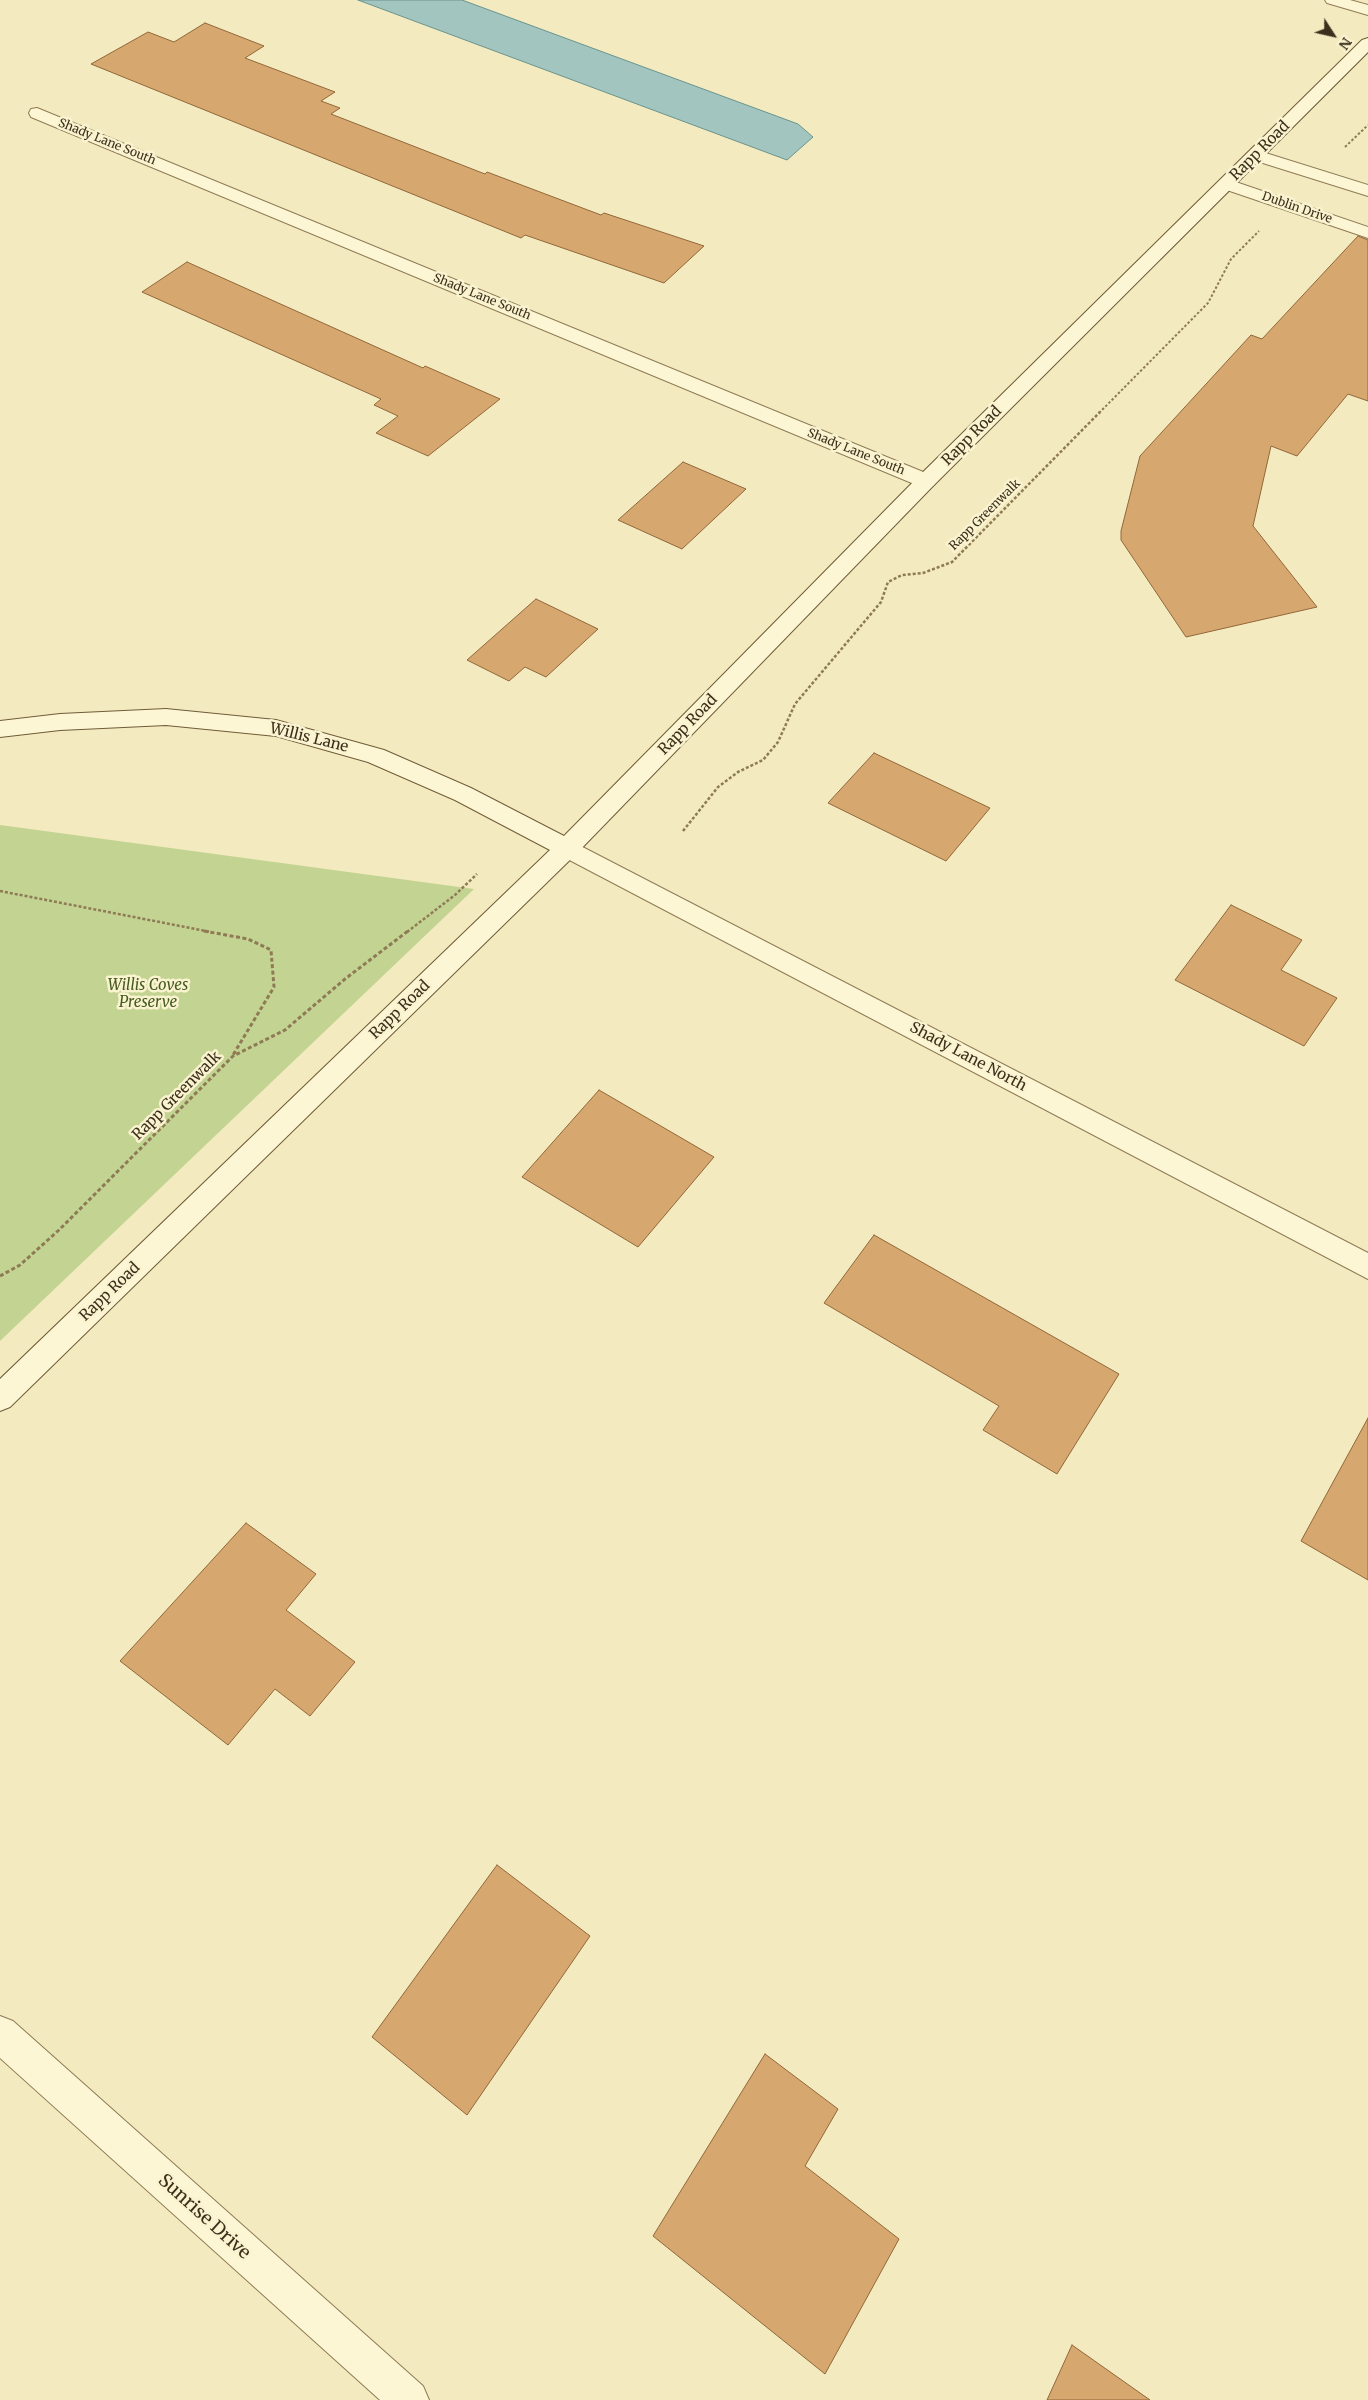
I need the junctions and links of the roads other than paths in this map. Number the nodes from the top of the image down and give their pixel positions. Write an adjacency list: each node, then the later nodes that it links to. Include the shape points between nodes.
1 (1333, 0): 2 (street)
2 (1368, 10)
3 (1368, 43): 5 (street, Rapp Road)
4 (36, 113): 9 (street, Shady Lane South)
5 (1256, 154): 6 (street, Rapp Road); 7 (street)
6 (1227, 184): 8 (street, Dublin Drive); 9 (street, Rapp Road)
7 (1368, 191)
8 (1368, 233)
9 (926, 481): 11 (street, Rapp Road)
10 (0, 729): 11 (street, Willis Lane, via 60,722 166,717 276,728 376,756 463,794)
11 (567, 848): 12 (street, Shady Lane North); 13 (street, Rapp Road)
12 (1368, 1268)
13 (0, 1398)
14 (0, 2034): 15 (street, Sunrise Drive)
15 (409, 2400)

